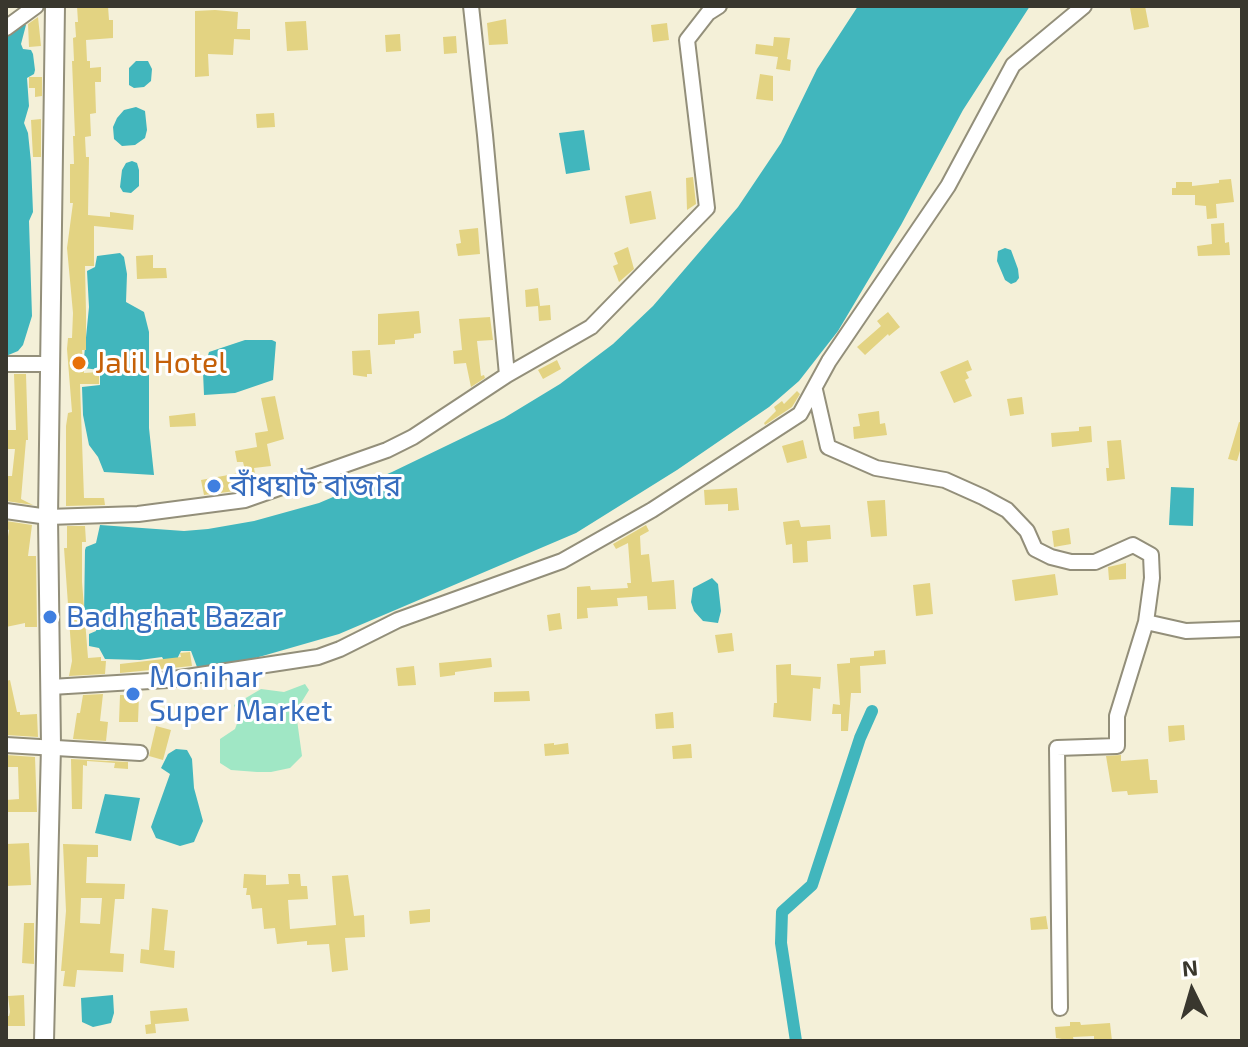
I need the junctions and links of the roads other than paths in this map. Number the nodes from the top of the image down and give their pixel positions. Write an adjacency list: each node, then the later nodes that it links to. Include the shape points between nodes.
1 (36, 6): 6 (street)
2 (55, 6): 8 (main road)
3 (471, 6): 9 (street)
4 (719, 6): 9 (street, via 687,40 707,208 591,327)
5 (1084, 6): 10 (street, via 1013,65 948,186 829,361)
6 (6, 28)
7 (6, 364): 8 (street)
8 (49, 364): 12 (main road)
9 (507, 375): 12 (street, via 387,450 245,500 138,514)
10 (815, 390): 13 (street, via 828,447 876,468 945,480 983,497 1007,510 1035,549 1051,557 1095,562 1133,545 1151,555); 15 (street, via 800,414 562,561 398,620 340,649 167,680)
11 (6, 511): 12 (street)
12 (48, 517): 15 (main road)
13 (1146, 622): 14 (street, via 1186,631); 19 (street, via 1117,716 1117,746 1057,748)
14 (1242, 629)
15 (51, 687): 17 (main road)
16 (6, 745): 17 (street)
17 (51, 746): 18 (street); 20 (main road)
18 (140, 753)
19 (1060, 1008)
20 (44, 1041)

